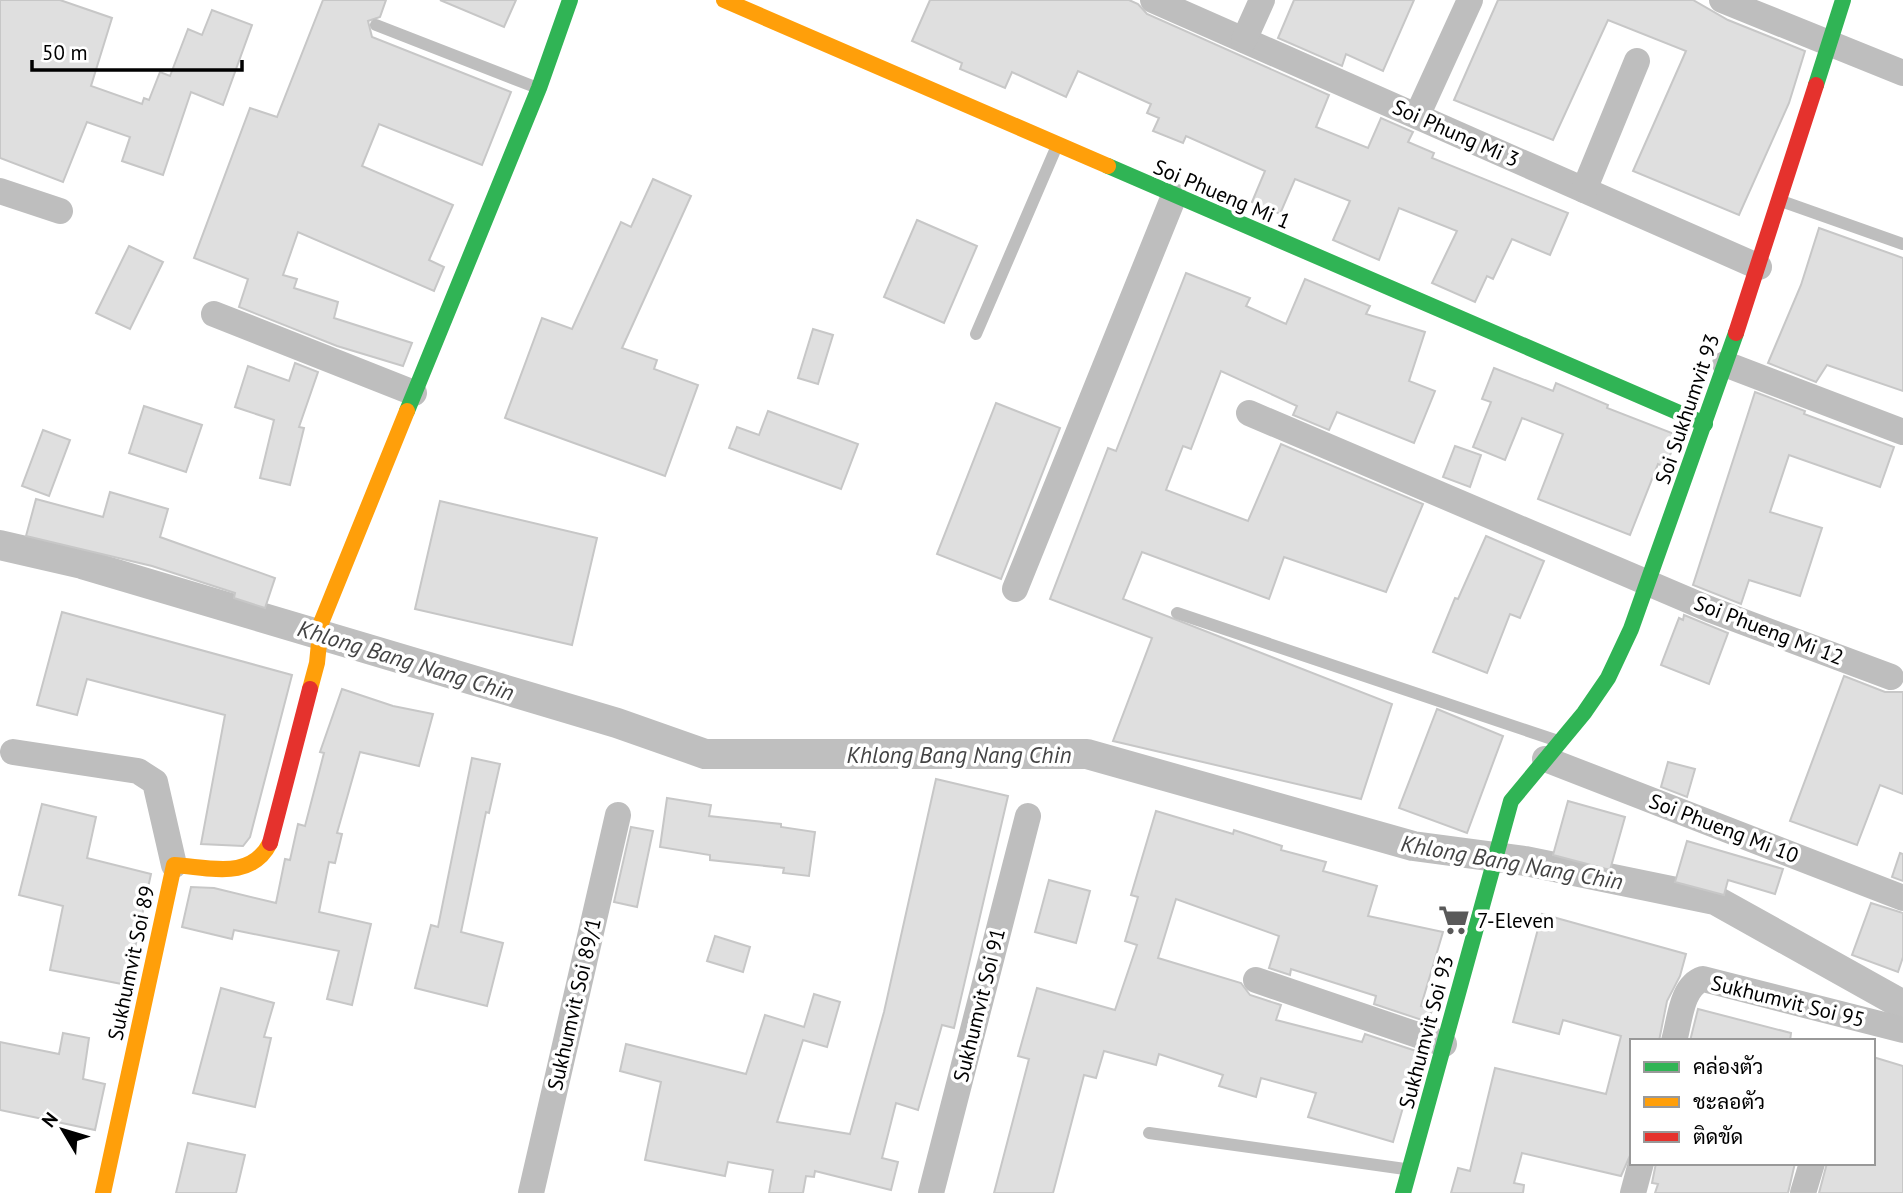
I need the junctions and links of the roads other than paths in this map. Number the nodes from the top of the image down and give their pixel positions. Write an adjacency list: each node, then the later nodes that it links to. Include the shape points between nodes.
1 (570, 0): 13 (street, Sukhumvit Soi 89)
2 (724, 0): 15 (street, Soi Phueng Mi 1)
3 (1153, 0): 9 (street, Soi Phung Mi 3)
4 (1262, 0): 9 (street)
5 (1470, 0): 14 (street)
6 (1722, 0): 10 (street)
7 (1843, 0): 10 (street, Soi Sukhumvit 93)
8 (376, 26): 13 (lane)
9 (1244, 40): 14 (street, Soi Phung Mi 3)
10 (1830, 45): 12 (street); 19 (street, Soi Sukhumvit 93)
11 (1637, 61): 16 (street)
12 (1903, 73)
13 (539, 88): 26 (street, Sukhumvit Soi 89)
14 (1417, 116): 16 (street, Soi Phung Mi 3)
15 (1057, 144): 18 (street, Soi Phueng Mi 1); 24 (lane)
16 (1584, 190): 22 (street, Soi Phung Mi 3)
17 (0, 191): 20 (street)
18 (1174, 196): 28 (street, Soi Phueng Mi 1); 31 (street)
19 (1781, 200): 21 (lane); 22 (street, Soi Sukhumvit 93)
20 (60, 212)
21 (1903, 244)
22 (1759, 267): 25 (street, Soi Sukhumvit 93)
23 (214, 314): 26 (street)
24 (976, 334)
25 (1725, 364): 28 (street, Soi Sukhumvit 93); 29 (street)
26 (414, 393): 39 (street, Sukhumvit Soi 89, via 321,623 317,663 269,846 256,864 239,869)
27 (1249, 413): 30 (street, Soi Phueng Mi 12)
28 (1705, 424): 30 (street, Soi Sukhumvit 93)
29 (1903, 432)
30 (1648, 580): 33 (street, Soi Phueng Mi 12, via 1709,609); 34 (street, Soi Sukhumvit 93, via 1608,678)
31 (1015, 589)
32 (1177, 613): 34 (lane)
33 (1891, 677)
34 (1552, 750): 36 (street, Soi Sukhumvit 93); 40 (street, Soi Phueng Mi 10)
35 (12, 752): 39 (street, via 146,775 155,782)
36 (1511, 801): 45 (street, Sukhumvit Soi 93)
37 (618, 815): 51 (street, Sukhumvit Soi 89/1)
38 (1028, 816): 52 (street, Sukhumvit Soi 91)
39 (174, 865): 50 (street, Sukhumvit Soi 89)
40 (1903, 898)
41 (1256, 980): 45 (street)
42 (1852, 1029): 43 (street, Sukhumvit Soi 95); 44 (street, Sukhumvit Soi 95, via 1703,979 1688,990)
43 (1903, 1030)
44 (1675, 1039)
45 (1444, 1044): 49 (street, Sukhumvit Soi 93)
46 (1149, 1133): 49 (lane)
47 (1641, 1165): 54 (street)
48 (1811, 1165): 55 (street)
49 (1410, 1169): 53 (street, Sukhumvit Soi 93)
50 (103, 1193)
51 (531, 1193)
52 (931, 1193)
53 (1403, 1193)
54 (1633, 1193)
55 (1803, 1193)

